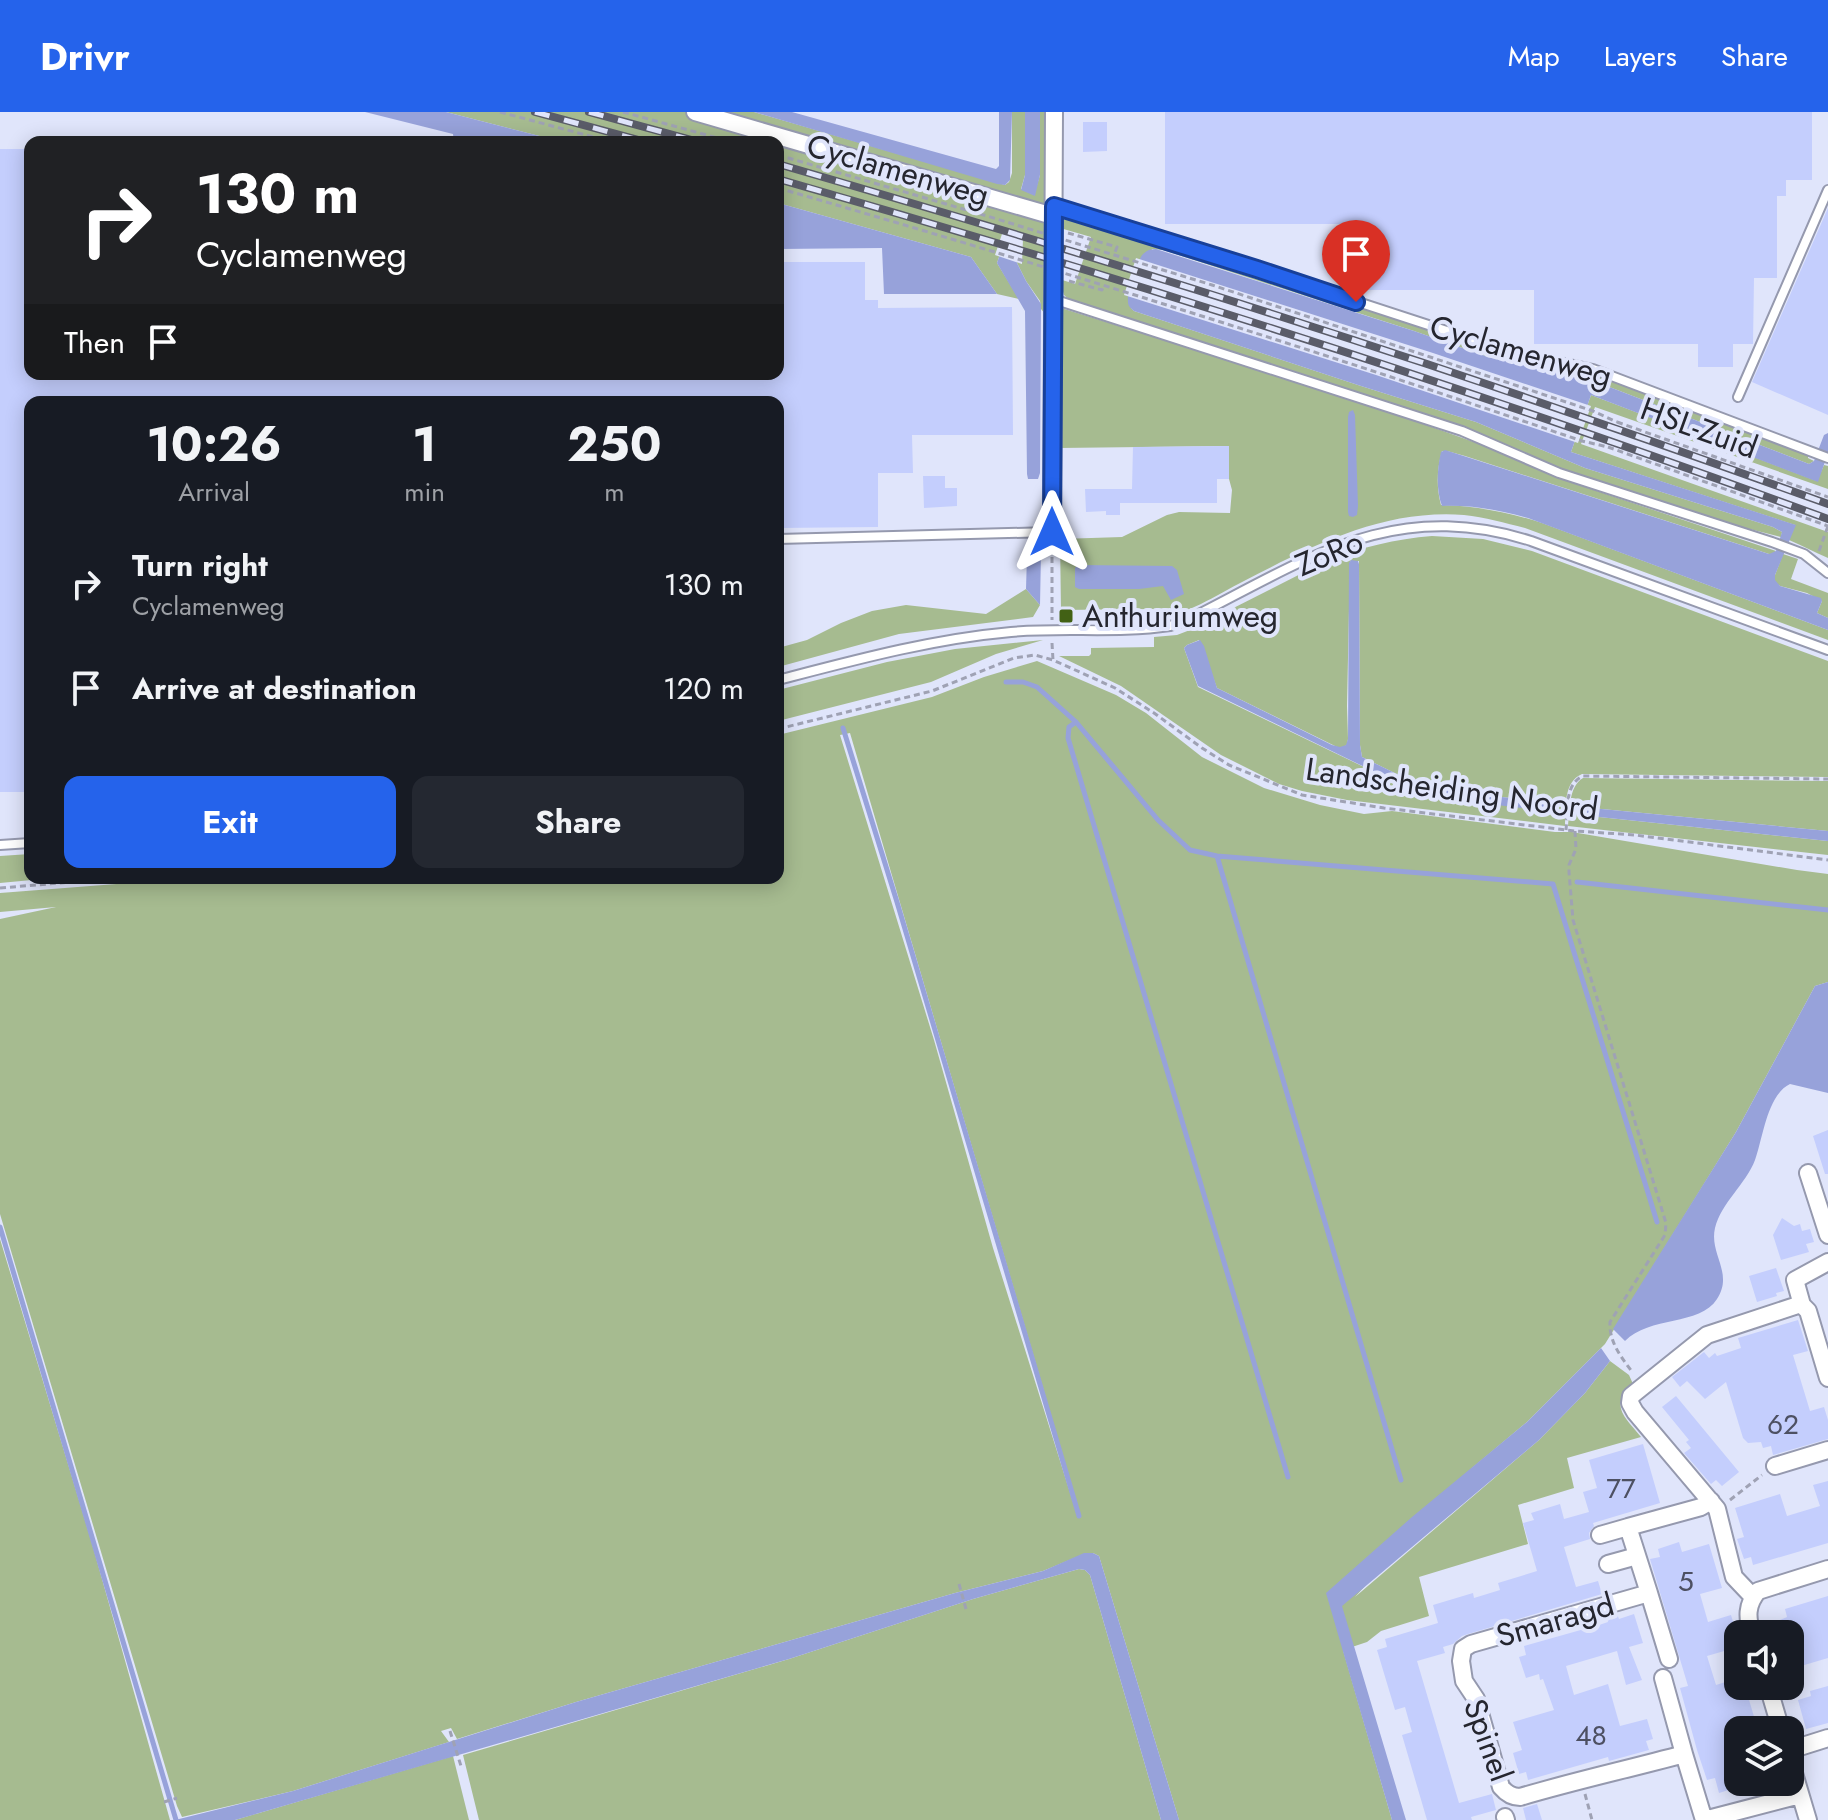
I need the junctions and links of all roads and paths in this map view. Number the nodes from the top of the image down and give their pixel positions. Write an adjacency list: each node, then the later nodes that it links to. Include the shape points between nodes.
1 (500, 112): 5 (path)
2 (623, 112): 6 (path)
3 (695, 112): 7 (street, Cyclamenweg)
4 (1054, 112): 12 (street)
5 (590, 136)
6 (710, 136)
7 (782, 136)
8 (784, 137): 12 (street, Cyclamenweg)
9 (784, 157): 14 (path, HSL-Zuid, bridge)
10 (784, 190): 16 (path, HSL-Zuid, bridge)
11 (1828, 190): 18 (lane)
12 (1054, 211): 17 (street); 19 (lane, Cyclamenweg, via 1244,265 1497,347 1593,369)
13 (1088, 239): 14 (path, via 1117,247)
14 (1114, 255): 20 (path, HSL-Zuid, bridge, via 1431,356)
15 (1073, 282): 16 (path, bridge, via 1102,290)
16 (1104, 285): 21 (path, HSL-Zuid, bridge, via 1608,447)
17 (1053, 299): 22 (street); 25 (lane, via 1462,431 1559,473 1792,549)
18 (1738, 397)
19 (1828, 458)
20 (1828, 497)
21 (1828, 526): 24 (path)
22 (1052, 532): 23 (lane); 26 (path)
23 (784, 539)
24 (1818, 554)
25 (1828, 573)
26 (1052, 629): 27 (lane, ZoRo, via 1170,626 1345,542 1400,529 1447,526 1531,541); 28 (path); 29 (lane, ZoRo, via 917,646)
27 (1828, 650)
28 (1053, 660): 30 (path, Landscheiding Noord, via 1021,656 932,691); 32 (path, Landscheiding Noord, via 1115,688 1229,765 1302,795)
29 (784, 679)
30 (784, 728)
31 (1828, 779): 32 (path, via 1583,776 1571,786)
32 (1566, 830): 33 (path, Landscheiding Noord)
33 (1575, 831): 36 (path, Landscheiding Noord); 44 (path, via 1576,849 1569,865 1573,920 1666,1223 1665,1235 1610,1322 1613,1342)
34 (24, 843): 35 (lane)
35 (0, 845)
36 (1828, 860)
37 (48, 884): 38 (path)
38 (0, 888)
39 (1808, 1173): 40 (street)
40 (1828, 1235)
41 (1828, 1262): 42 (street, via 1795,1280)
42 (1802, 1305): 43 (street); 44 (street, via 1707,1335)
43 (1828, 1378)
44 (1642, 1385): 47 (street, via 1631,1396 1635,1412)
45 (1828, 1450): 46 (street)
46 (1775, 1466): 47 (path)
47 (1714, 1505): 48 (street); 55 (street, via 1734,1577)
48 (1628, 1527): 49 (street); 50 (street, Smaragd)
49 (1600, 1535)
50 (1637, 1556): 51 (street, Smaragd); 54 (street, Smaragd)
51 (1608, 1564)
52 (1828, 1569): 55 (street)
53 (959, 1584): 56 (path)
54 (1649, 1593): 58 (street, Smaragd); 59 (street, Smaragd)
55 (1753, 1597): 57 (street)
56 (966, 1609)
57 (1748, 1620)
58 (1463, 1649): 66 (street, Spinel, via 1464,1681 1476,1699 1501,1787 1520,1797)
59 (1669, 1659)
60 (1663, 1678): 64 (street)
61 (450, 1731): 65 (path)
62 (1828, 1738): 63 (street)
63 (1804, 1746)
64 (1684, 1754): 66 (street, Spinel); 67 (street, via 1704,1820)
65 (461, 1766)
66 (1581, 1779): 71 (path)
67 (1796, 1796)
68 (1800, 1796): 72 (street)
69 (177, 1798): 70 (path)
70 (164, 1802)
71 (1592, 1820)
72 (1808, 1820)

